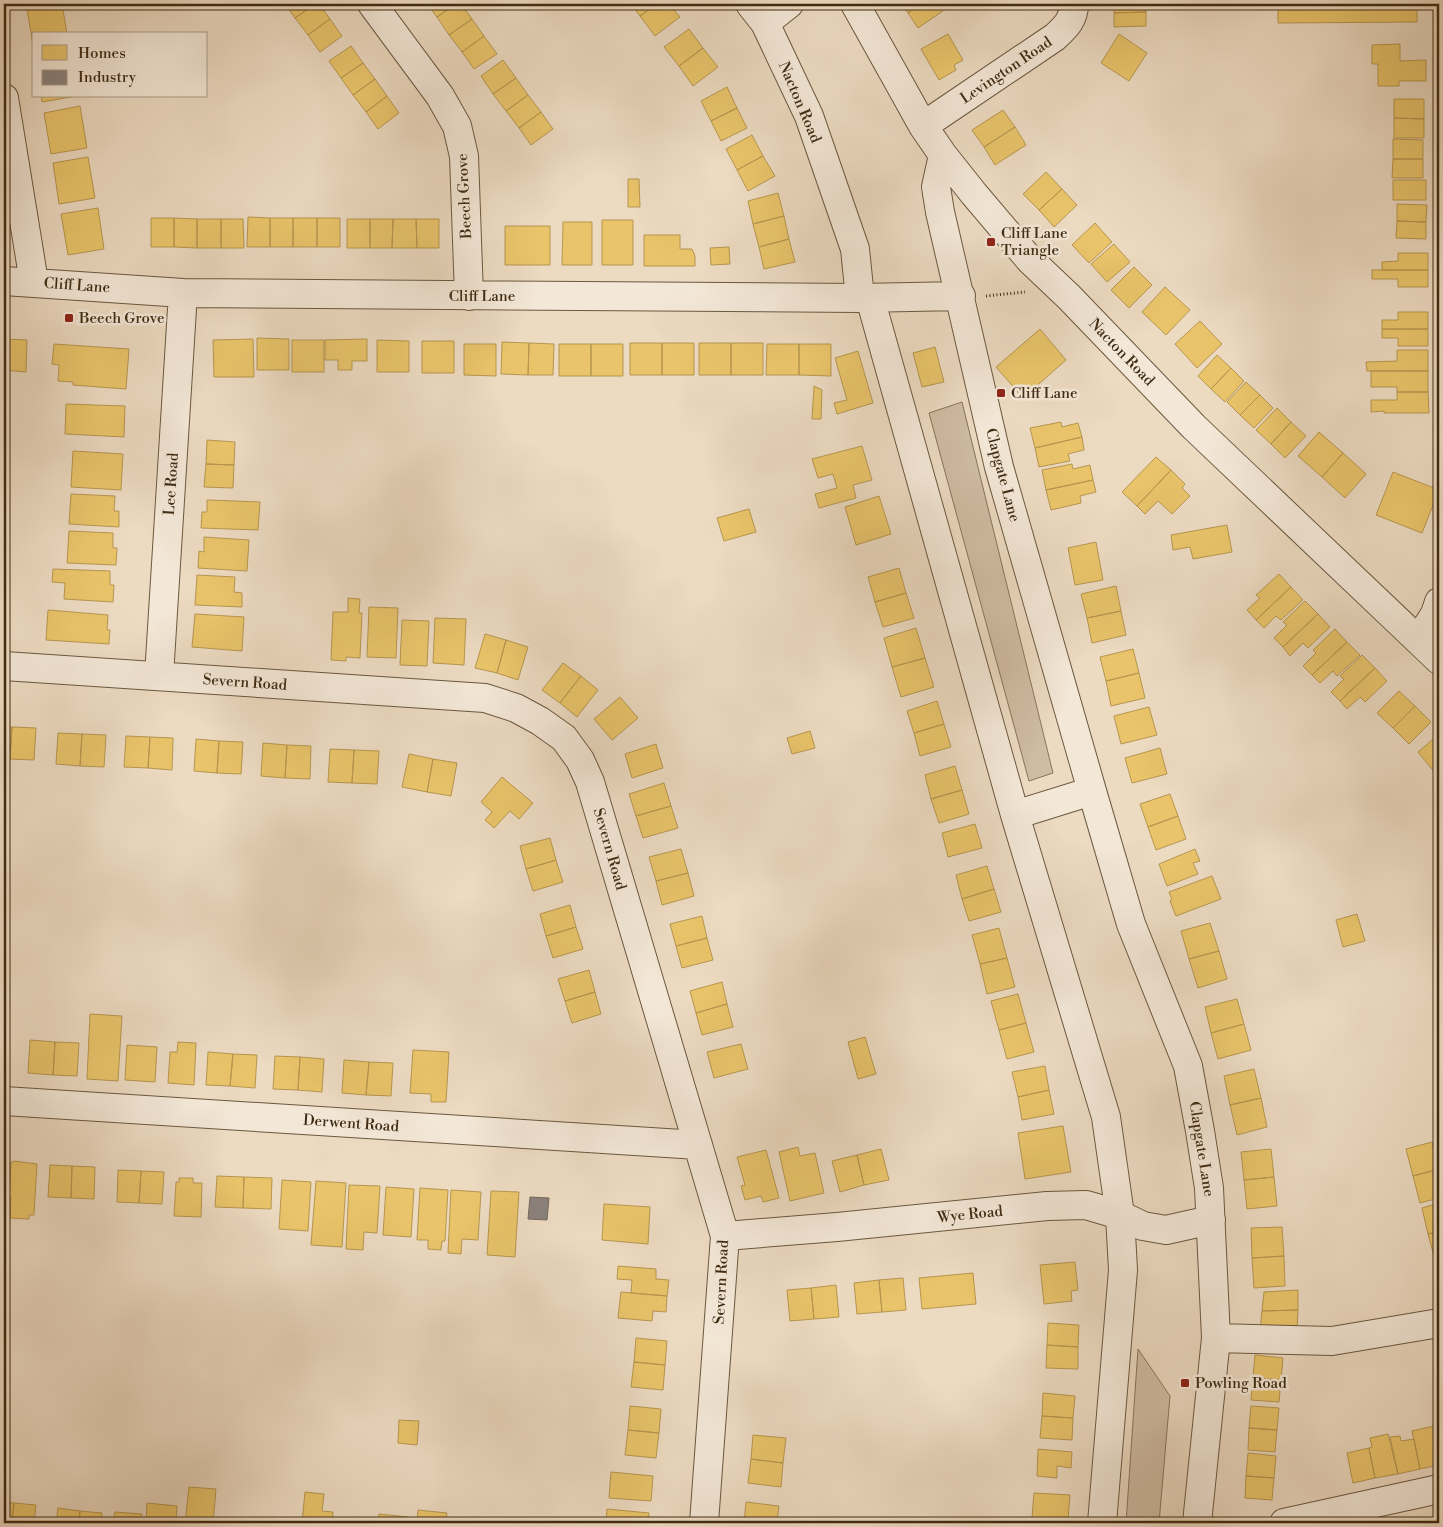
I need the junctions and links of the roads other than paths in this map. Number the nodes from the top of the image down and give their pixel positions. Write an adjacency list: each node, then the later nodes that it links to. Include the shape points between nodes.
1 (372, 4): 12 (street, Beech Grove, via 440,96 457,126 464,156)
2 (789, 4): 5 (street, Nacton Road)
3 (855, 4): 7 (street, Nacton Road)
4 (1074, 4): 7 (street, Levington Road, via 1074,13 1068,24 1055,37)
5 (758, 13): 13 (street, Nacton Road, via 809,116 855,249)
6 (4, 98): 10 (street)
7 (923, 126): 8 (street, Nacton Road)
8 (943, 155): 14 (street, Clapgate Lane, via 936,187); 16 (street, Nacton Road, via 1030,260 1194,427)
9 (4, 281): 10 (street, Cliff Lane)
10 (34, 282): 11 (street, Cliff Lane)
11 (183, 293): 12 (street, Cliff Lane); 19 (street, Lee Road)
12 (469, 296): 13 (street, Cliff Lane)
13 (865, 298): 14 (street, Cliff Lane); 21 (street)
14 (963, 306): 20 (street, Clapgate Lane, via 999,468)
15 (1439, 602): 16 (street)
16 (1419, 639): 17 (street, Nacton Road)
17 (1439, 660)
18 (4, 666): 19 (street, Severn Road)
19 (159, 676): 23 (street, Severn Road, via 486,698 516,708 564,738 580,760 590,782)
20 (1092, 791): 21 (street); 25 (street, Clapgate Lane, via 1131,924 1188,1066 1209,1188)
21 (1015, 815): 24 (street, via 1106,1117)
22 (4, 1101): 23 (street, Derwent Road)
23 (698, 1145): 26 (street, Severn Road)
24 (1120, 1215): 25 (street, Wye Road, via 1142,1226 1166,1230); 26 (street, Wye Road, via 1086,1205 1047,1206); 31 (street, via 1123,1270)
25 (1211, 1220): 28 (street, Clapgate Lane)
26 (725, 1236): 30 (street, Severn Road)
27 (1439, 1323): 28 (street, via 1332,1341)
28 (1216, 1338): 32 (street, Clapgate Lane)
29 (1439, 1489): 33 (street)
30 (704, 1523)
31 (1102, 1523)
32 (1197, 1523)
33 (1284, 1523)

